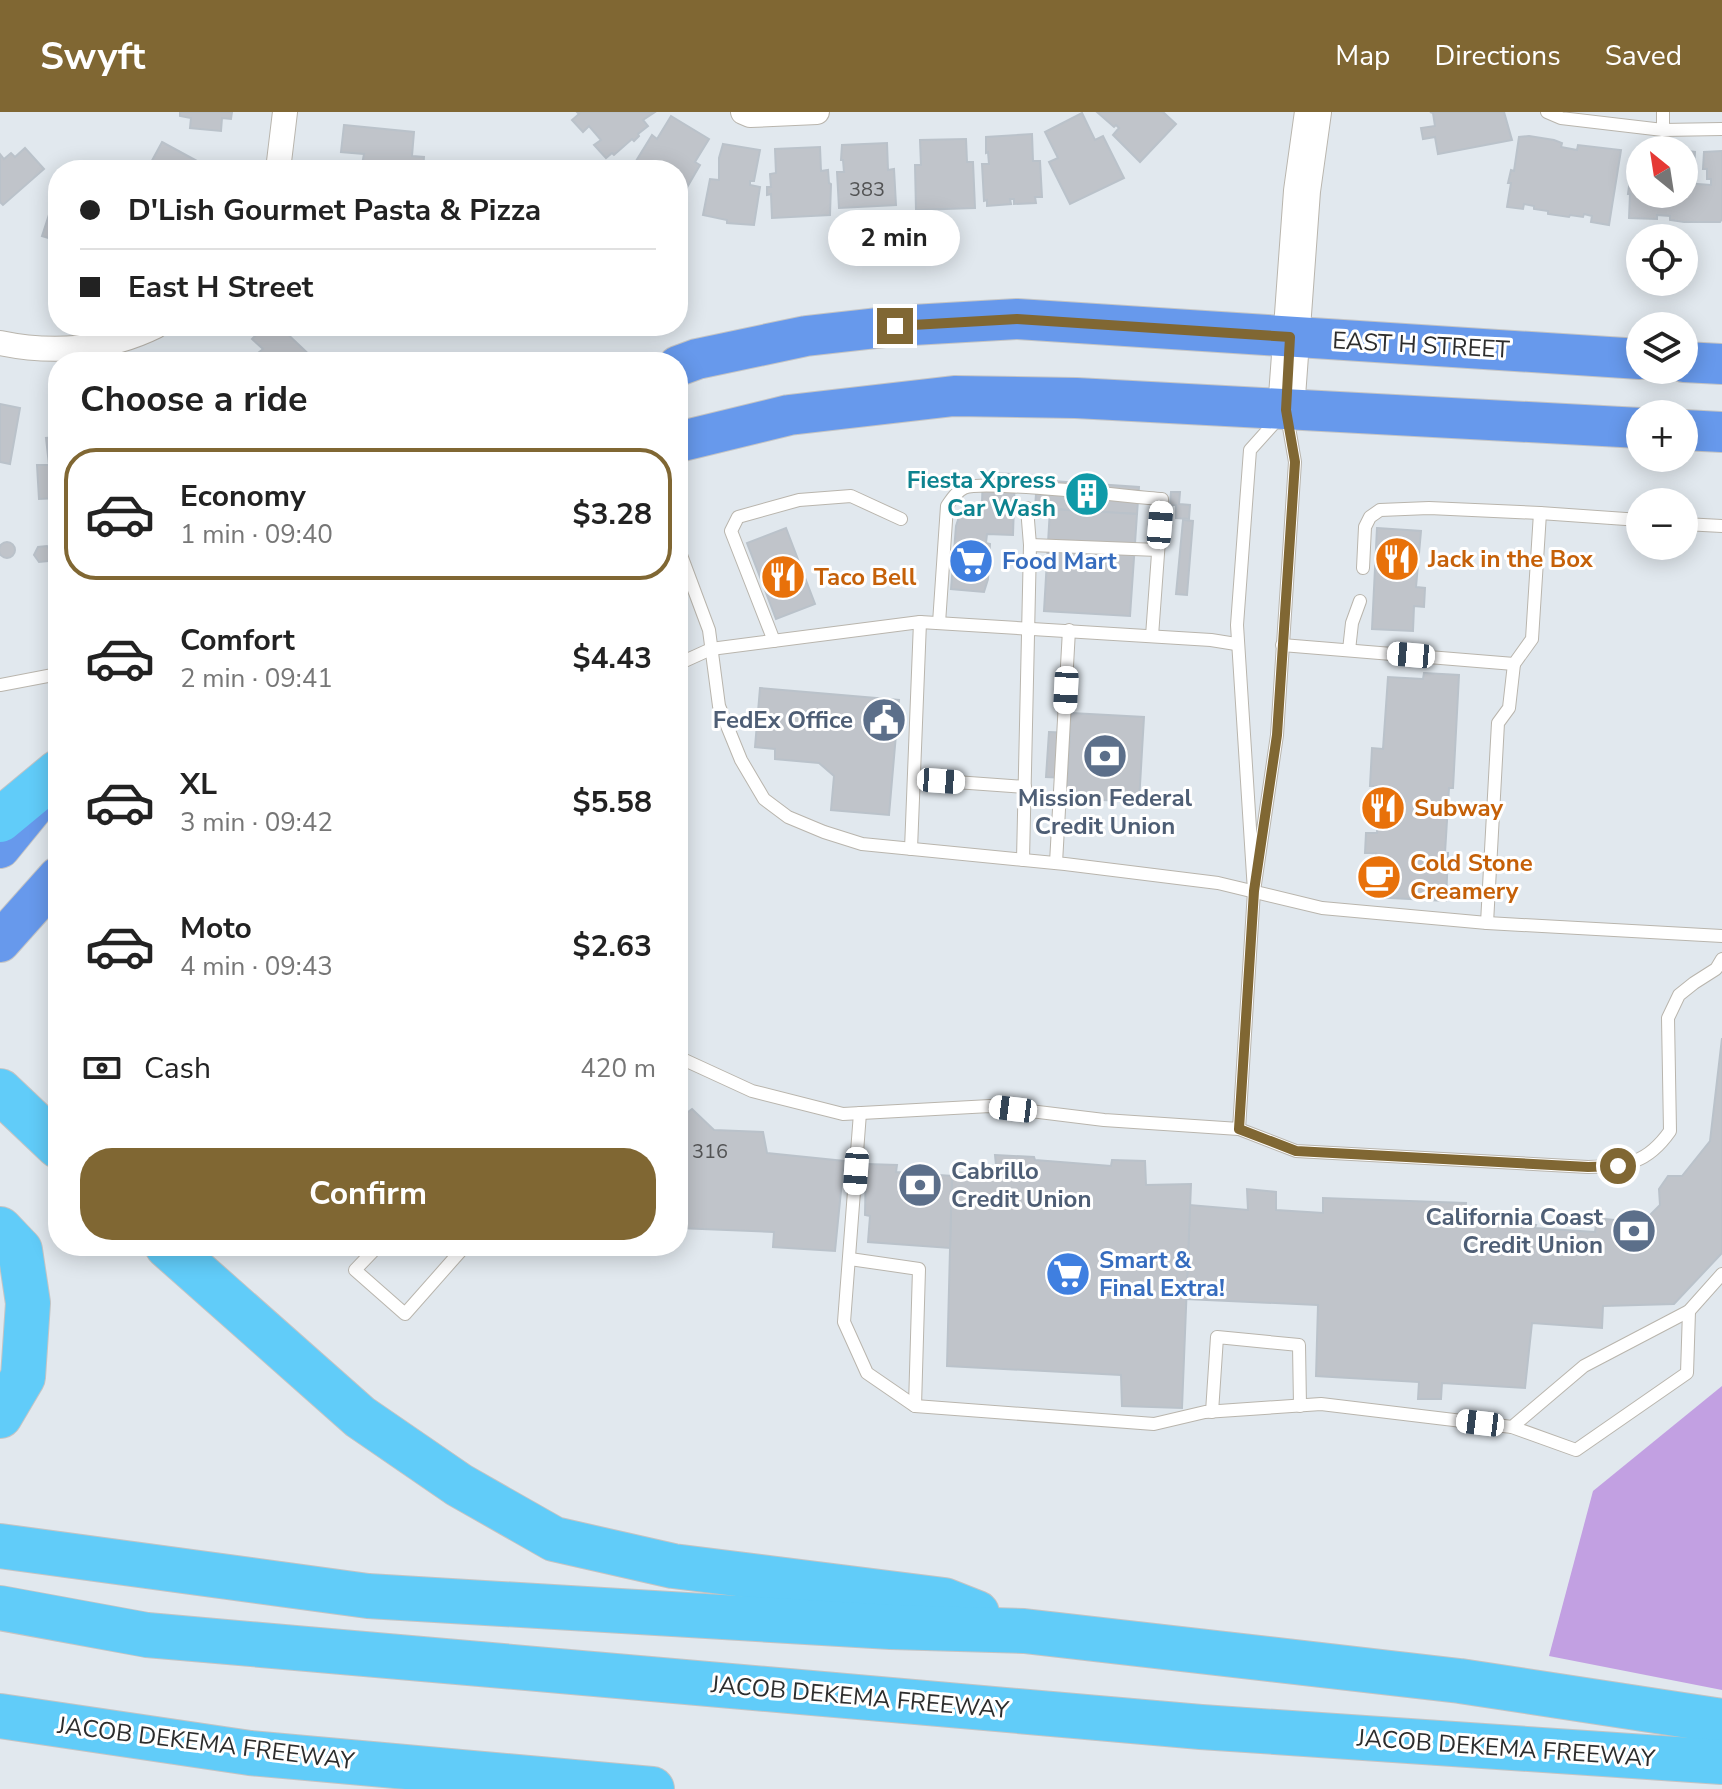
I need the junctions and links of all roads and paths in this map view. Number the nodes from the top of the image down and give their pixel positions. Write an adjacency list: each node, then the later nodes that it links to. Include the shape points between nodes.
1 (285, 112): 9 (street)
2 (743, 112): 3 (street)
3 (817, 112)
4 (1313, 112): 11 (street)
5 (1547, 112): 8 (lane)
6 (1663, 112): 8 (lane)
7 (1722, 129): 8 (lane)
8 (1663, 130)
9 (279, 160)
10 (130, 336): 12 (street, via 60,350)
11 (1290, 337): 13 (main road, EAST H STREET); 14 (main road, EAST H STREET, via 1017,319 806,336); 17 (street)
12 (0, 343)
13 (1626, 358)
14 (688, 362)
15 (1698, 363): 16 (main road)
16 (1722, 364)
17 (1286, 410): 18 (main road); 21 (main road, via 954,396 789,415); 39 (lane, via 1250,450); 40 (lane, via 1295,462)
18 (1626, 427)
19 (1698, 431): 20 (main road)
20 (1722, 432)
21 (688, 440)
22 (1027, 508): 28 (lane)
23 (1540, 513): 25 (lane); 30 (lane, via 1380,510 1365,527); 44 (lane, via 1532,639)
24 (901, 519): 38 (lane, via 851,496 799,500 738,517 731,531)
25 (1626, 519)
26 (1698, 525): 27 (lane)
27 (1722, 526)
28 (1030, 545): 29 (lane); 35 (lane)
29 (1158, 550): 34 (lane, via 1162,499 966,487 947,506); 37 (lane)
30 (1363, 568)
31 (688, 574): 41 (lane)
32 (1360, 601): 42 (lane)
33 (920, 622): 34 (lane); 38 (lane); 47 (lane)
34 (939, 623): 35 (lane)
35 (1027, 628): 36 (lane); 49 (lane)
36 (1069, 630): 37 (lane); 55 (lane)
37 (1152, 636): 39 (lane)
38 (774, 641): 41 (lane)
39 (1236, 644): 57 (lane)
40 (1282, 645): 42 (lane); 57 (lane, via 1277,735)
41 (711, 649): 43 (lane); 53 (lane, via 719,706 764,799 788,817 824,832 862,844)
42 (1349, 650): 44 (lane)
43 (688, 659)
44 (1514, 664): 58 (lane, via 1509,708 1498,723)
45 (48, 676): 46 (lane)
46 (0, 685)
47 (914, 779): 49 (lane); 53 (lane)
48 (48, 783): 51 (highway)
49 (1025, 787): 54 (lane)
50 (48, 788): 52 (main road)
51 (0, 820)
52 (0, 848)
53 (911, 849): 54 (lane)
54 (1023, 860): 55 (lane)
55 (1056, 863): 57 (lane)
56 (48, 888): 60 (main road)
57 (1254, 891): 58 (lane, via 1322,908); 65 (lane)
58 (1487, 923): 59 (lane)
59 (1722, 936)
60 (0, 942)
61 (1722, 959): 65 (lane, via 1679,995 1668,1018 1670,1131 1643,1159 1588,1167 1296,1151)
62 (688, 1062): 64 (lane, via 752,1091 843,1114)
63 (0, 1091): 66 (highway)
64 (860, 1113): 65 (lane, via 990,1106); 71 (lane)
65 (1239, 1129)
66 (48, 1137)
67 (0, 1229): 77 (highway, via 20,1250 28,1303 23,1377)
68 (178, 1256): 81 (highway, via 360,1417 459,1485 554,1539 673,1566 944,1600)
69 (368, 1256): 70 (lane, via 355,1270 405,1314)
70 (456, 1256)
71 (850, 1259): 74 (lane, via 844,1322 867,1373); 74 (lane, via 919,1269)
72 (1722, 1274): 73 (lane)
73 (1689, 1311): 78 (lane, via 1584,1366); 78 (lane, via 1687,1373 1576,1450)
74 (915, 1406): 76 (lane, via 1154,1424)
75 (1300, 1406): 76 (lane); 76 (lane, via 1299,1345 1217,1337); 78 (lane, via 1321,1404)
76 (1212, 1412)
77 (0, 1416)
78 (1512, 1427)
79 (0, 1546): 81 (highway, via 368,1596)
80 (0, 1608): 84 (highway, JACOB DEKEMA FREEWAY, via 147,1635 1201,1727)
81 (1024, 1631): 83 (highway, via 1460,1681)
82 (0, 1716): 85 (highway, JACOB DEKEMA FREEWAY, via 250,1753)
83 (1722, 1721)
84 (1722, 1762)
85 (652, 1789)

